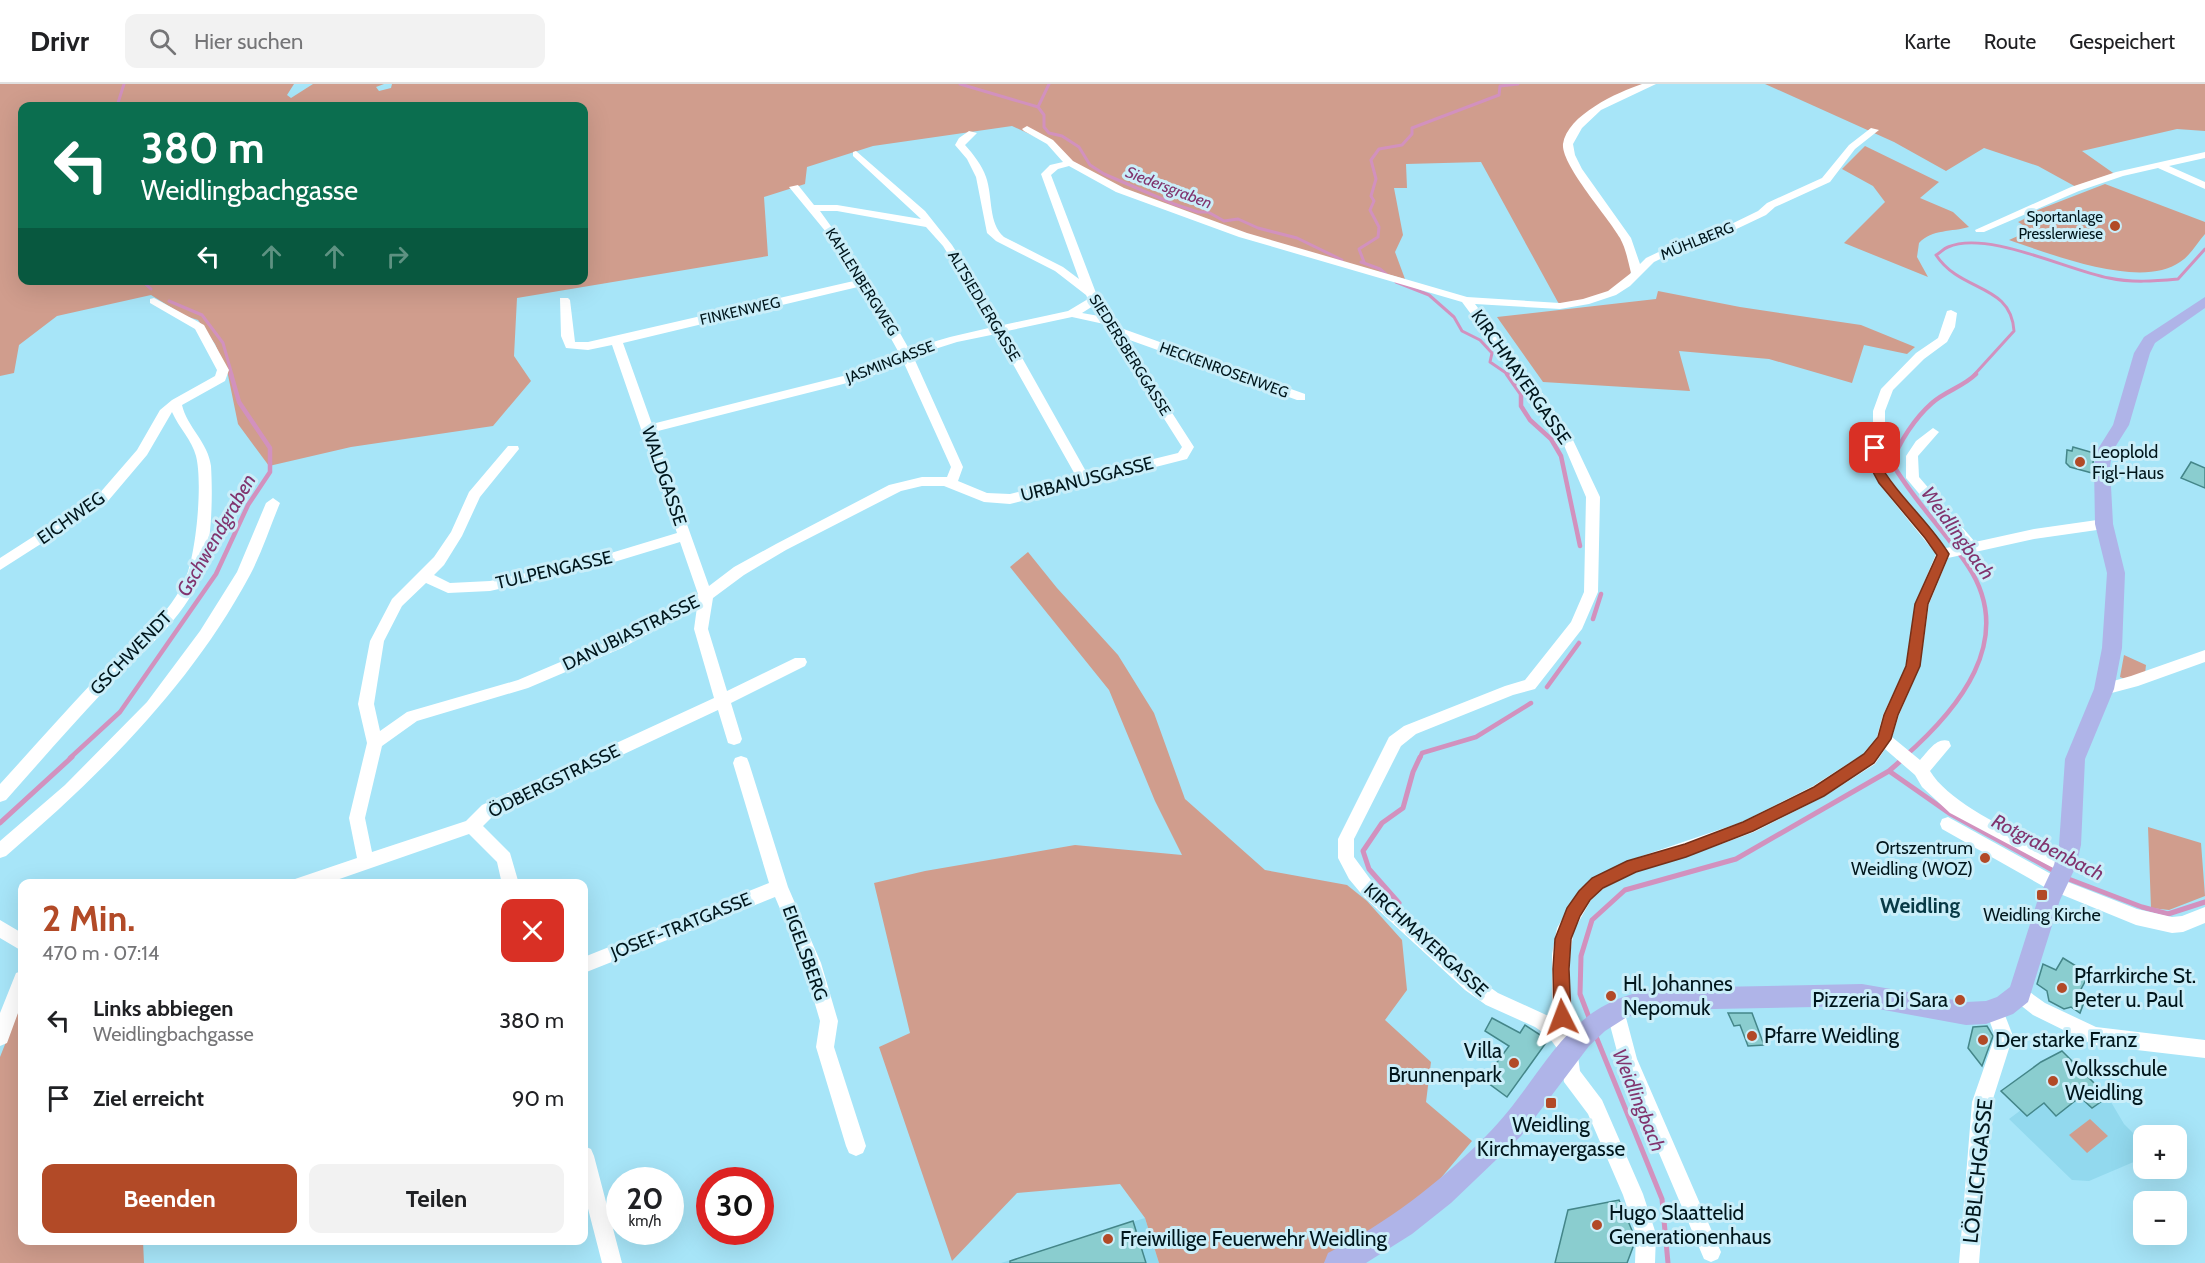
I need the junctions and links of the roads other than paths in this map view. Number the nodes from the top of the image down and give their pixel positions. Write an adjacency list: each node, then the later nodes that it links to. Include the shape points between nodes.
1 (1651, 84): 14 (street, via 1613,98 1589,114 1568,144 1576,165 1618,224 1636,260)
2 (1027, 129): 7 (street, via 1050,142)
3 (1874, 130): 14 (street, MÜHLBERG, via 1852,147 1826,180 1722,232 1672,248)
4 (972, 133): 16 (street, via 960,145 981,177 992,231 1000,239 1059,269)
5 (856, 154): 12 (street, ALTSIEDLERGASSE)
6 (2205, 155): 8 (street)
7 (1070, 163): 16 (street, SIEDERSBERGGASSE, via 1054,167 1046,174); 18 (street, via 1120,190 1180,213)
8 (2159, 165): 9 (street); 13 (street, via 2074,189)
9 (2205, 186)
10 (794, 187): 11 (street, KAHLENBERGWEG)
11 (813, 208): 12 (street, via 837,208); 15 (street, KAHLENBERGWEG)
12 (930, 224): 24 (street, ALTSIEDLERGASSE)
13 (1980, 230)
14 (1636, 272): 18 (street, MÜHLBERG, via 1626,284 1585,302 1560,306)
15 (865, 282): 25 (street, FINKENWEG); 26 (street, KAHLENBERGWEG)
16 (1092, 297): 22 (street, JASMINGASSE); 23 (street, SIEDERSBERGGASSE)
17 (564, 300): 25 (street, via 570,345)
18 (1466, 300): 72 (street, KIRCHMAYERGASSE, via 1569,443 1593,497 1591,592 1577,625 1530,685 1410,730 1395,741 1346,839 1346,858 1370,892 1471,984 1492,999 1542,1021)
19 (154, 301): 28 (street, via 200,327 223,370 221,378)
20 (2205, 301): 37 (main road, via 2156,333 2142,353 2121,425 2104,452)
21 (1951, 313): 40 (street, via 1943,340 1920,356 1887,389 1879,411 1880,429 1872,461 1883,481)
22 (1072, 314): 23 (street, HECKENROSENWEG); 24 (street, JASMINGASSE)
23 (1111, 326): 27 (street, HECKENROSENWEG); 32 (street, SIEDERSBERGGASSE, via 1188,447)
24 (1000, 330): 26 (street, JASMINGASSE); 33 (street, ALTSIEDLERGASSE)
25 (616, 341): 29 (street, WALDGASSE)
26 (906, 354): 29 (street, JASMINGASSE, via 855,377); 34 (street, KAHLENBERGWEG, via 957,467)
27 (1301, 398)
28 (176, 403): 41 (street, EICHWEG, via 164,413 142,452 103,498); 54 (street, GSCHWENDT, via 204,464 200,548 192,581 175,608)
29 (648, 429): 38 (street, WALDGASSE)
30 (1933, 432): 39 (street, via 1912,456 1913,478)
31 (513, 449): 42 (street, via 474,495 457,533)
32 (1182, 456): 33 (street, URBANUSGASSE)
33 (1084, 479): 35 (street, URBANUSGASSE, via 1010,499)
34 (951, 483): 35 (street, DANUBIASTRASSE); 43 (street, DANUBIASTRASSE, via 912,482 894,488 750,565)
35 (991, 500)
36 (273, 503): 57 (street, via 244,573 205,635 152,706 71,790)
37 (2104, 524): 39 (street, via 2034,534); 46 (main road, via 2116,573 2112,648)
38 (684, 536): 42 (street, TULPENGASSE, via 601,561 490,586 448,588); 43 (street, WALDGASSE)
39 (1970, 550): 40 (street)
40 (1947, 554): 50 (street, via 1922,604 1913,666 1891,715)
41 (0, 565)
42 (425, 576): 49 (street, via 397,603 377,641 366,704)
43 (706, 597): 47 (street, WALDGASSE, via 701,629); 49 (street, DANUBIASTRASSE, via 618,644 523,684 412,716)
44 (2205, 656): 46 (street)
45 (800, 662): 47 (street, ÖDBERGSTRASSE)
46 (2104, 689): 59 (main road, via 2075,759 2070,845)
47 (722, 701): 48 (street); 56 (street, ÖDBERGSTRASSE, via 488,810)
48 (734, 739)
49 (375, 742): 58 (street, via 357,818)
50 (1890, 744): 53 (street); 72 (street, via 1819,792 1748,827 1633,866 1598,883 1584,896 1566,928 1561,954 1562,1017)
51 (1943, 746): 53 (street)
52 (741, 763): 62 (street, EIGELSBERG)
53 (1917, 766): 59 (street, via 1956,808)
54 (0, 795)
55 (1948, 824): 59 (street)
56 (472, 826): 58 (street, ÖDBERGSTRASSE); 61 (street, via 504,858)
57 (0, 851)
58 (366, 862): 60 (street, ÖDBERGSTRASSE)
59 (2060, 874): 63 (street, via 2115,910 2154,922 2182,924); 68 (main road)
60 (317, 879)
61 (510, 879)
62 (779, 887): 66 (street, JOSEF-TRATGASSE); 74 (street, EIGELSBERG, via 812,963 829,1021 825,1047)
63 (2205, 915)
64 (0, 928): 65 (street)
65 (18, 940)
66 (588, 963)
67 (18, 990): 71 (street)
68 (2020, 994): 69 (main road, via 2006,1008); 73 (street, via 2039,1009 2094,1036)
69 (1995, 1011): 70 (main road, via 1947,1012 1862,995 1662,999); 80 (street, LÖBLICHGASSE, via 2004,1036 1982,1102)
70 (1611, 1012): 72 (main road); 76 (street)
71 (0, 1037)
72 (1574, 1045): 78 (main road, via 1524,1115 1443,1194 1392,1234); 79 (street, via 1571,1075 1595,1107 1633,1194 1646,1234)
73 (2205, 1049)
74 (856, 1146)
75 (588, 1171): 77 (street)
76 (1712, 1252)
77 (612, 1263)
78 (1338, 1263)
79 (1645, 1263)
80 (1969, 1263)

